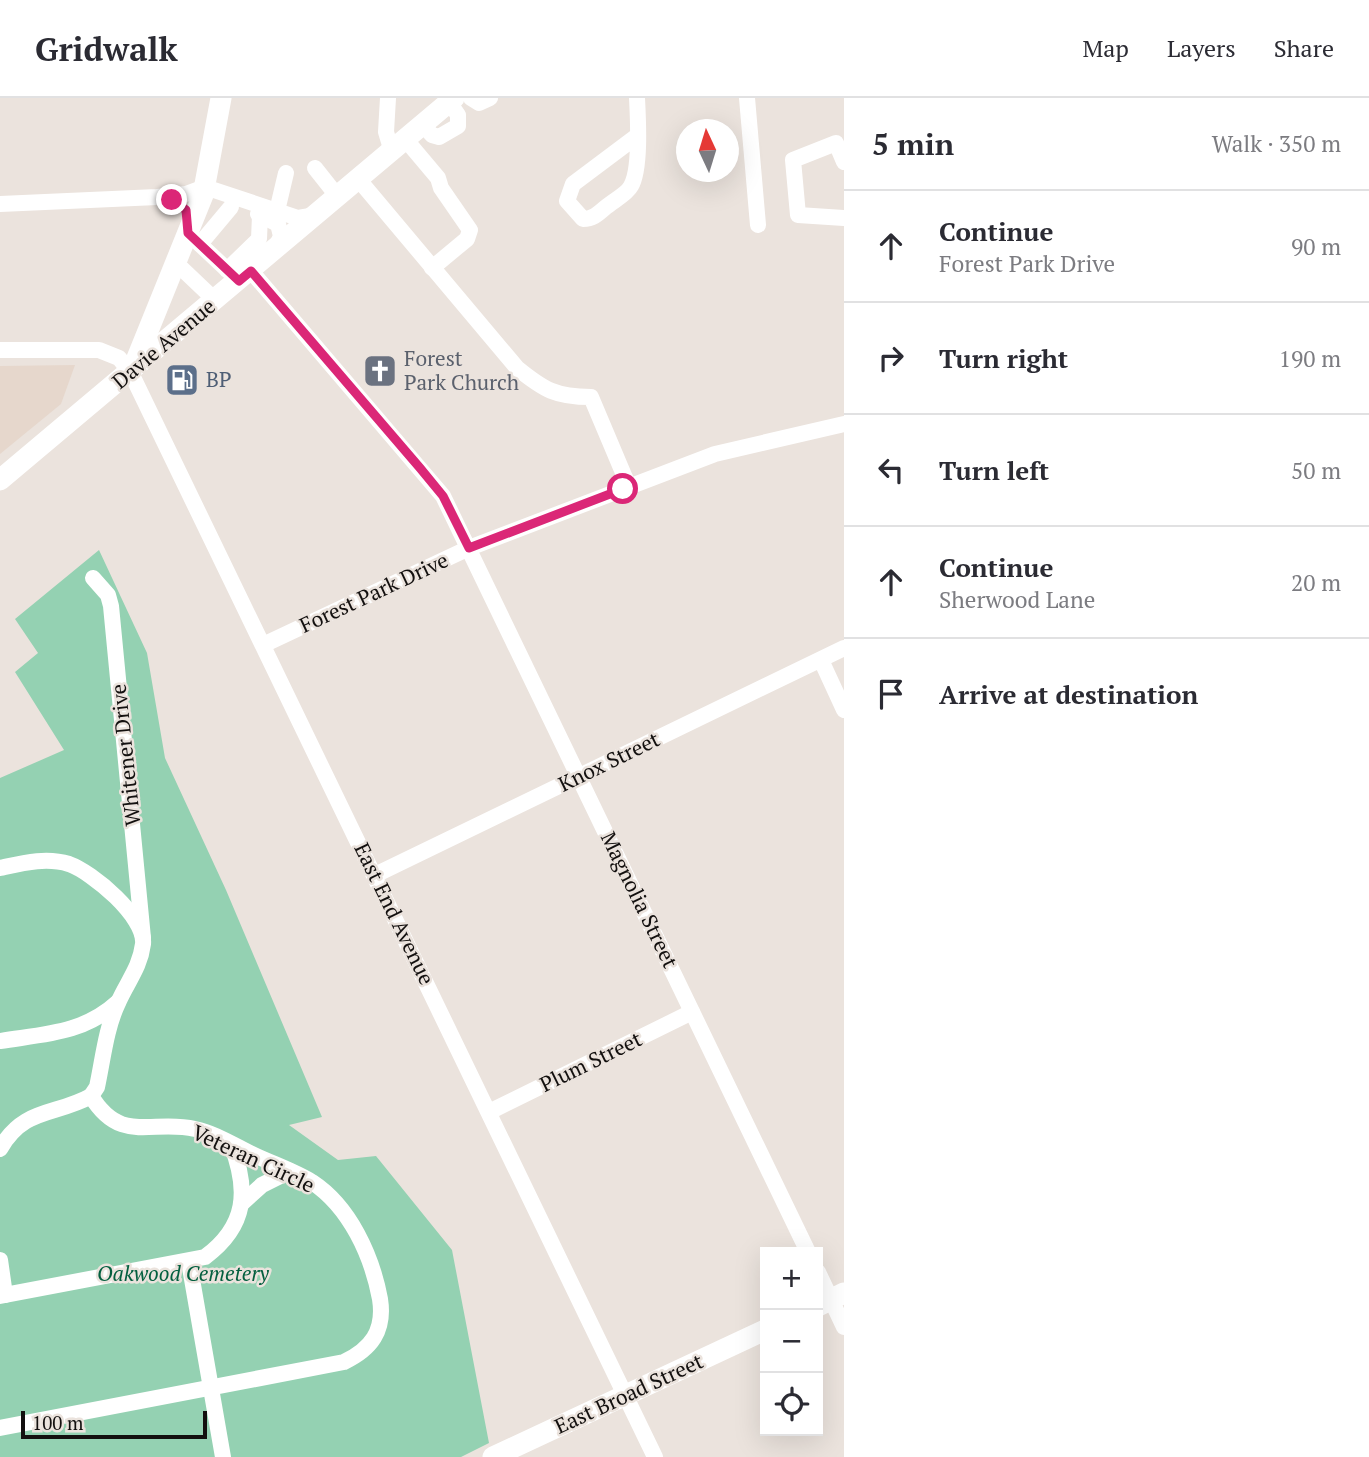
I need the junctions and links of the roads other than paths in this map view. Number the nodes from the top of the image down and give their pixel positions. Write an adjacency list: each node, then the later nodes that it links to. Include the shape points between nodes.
1 (221, 98): 12 (main road)
2 (388, 98): 7 (street, via 386,132)
3 (637, 98): 6 (street)
4 (747, 98): 21 (street)
5 (452, 100): 7 (main road, Davie Avenue)
6 (637, 136): 6 (street, via 631,187 591,219 583,219 567,201 573,184)
7 (399, 146): 11 (main road, Davie Avenue); 26 (street, via 438,178 470,230 467,239)
8 (844, 162): 20 (street, via 836,143 793,160 799,215)
9 (315, 168): 14 (street)
10 (286, 173): 17 (street)
11 (359, 180): 14 (main road, Davie Avenue); 26 (street)
12 (203, 193): 13 (street); 16 (street); 17 (street); 22 (main road)
13 (157, 197): 15 (street); 22 (street, Magnolia Street, via 182,205)
14 (338, 197): 19 (main road, Davie Avenue)
15 (0, 204)
16 (231, 207): 18 (street); 22 (street)
17 (277, 211): 19 (street, via 304,219)
18 (260, 215): 23 (street, via 275,220 280,228); 27 (street, via 259,240)
19 (317, 215): 23 (main road, Davie Avenue)
20 (844, 218)
21 (758, 225)
22 (192, 235): 24 (street, Magnolia Street); 25 (main road)
23 (274, 251): 27 (main road, Davie Avenue)
24 (213, 257): 27 (street, Magnolia Street); 28 (street)
25 (176, 263): 28 (street); 31 (main road)
26 (432, 268): 34 (street, via 517,368 545,390 567,397 591,397)
27 (239, 274): 29 (main road, Davie Avenue); 35 (street, Magnolia Street, via 443,496)
28 (192, 279): 29 (street)
29 (216, 301): 31 (main road, Davie Avenue)
30 (0, 350): 31 (street, via 99,350 119,358)
31 (131, 373): 33 (main road, Davie Avenue); 37 (street, East End Avenue)
32 (844, 424): 34 (street, Forest Park Drive, via 715,454)
33 (0, 480)
34 (629, 487): 35 (street, Forest Park Drive)
35 (469, 548): 37 (street, Forest Park Drive); 41 (street, Magnolia Street)
36 (93, 578): 44 (street, Whitener Drive, via 111,606)
37 (263, 645): 43 (street, East End Avenue)
38 (844, 648): 39 (street, Knox Street)
39 (821, 660): 40 (street); 41 (street, Knox Street)
40 (844, 710)
41 (579, 776): 43 (street, Knox Street); 46 (street, Magnolia Street)
42 (0, 868): 44 (street, via 47,861 86,872 124,905)
43 (375, 875): 49 (street, East End Avenue)
44 (143, 938): 45 (street, via 139,962)
45 (118, 1002): 47 (street, via 75,1029); 48 (street)
46 (692, 1012): 49 (street, Plum Street); 54 (street, Magnolia Street)
47 (0, 1041)
48 (91, 1096): 50 (street, Veteran Circle, via 105,1115 122,1125 198,1129); 51 (street, via 22,1121)
49 (489, 1112): 63 (street, East End Avenue)
50 (231, 1144): 52 (street, Veteran Circle); 53 (street, via 242,1180)
51 (0, 1149)
52 (290, 1171): 53 (street, via 262,1185); 62 (street, Veteran Circle, via 329,1196 349,1220 365,1250 382,1311 379,1330 361,1354 344,1362)
53 (241, 1204): 56 (street, via 222,1245)
54 (806, 1247)
55 (0, 1260): 58 (street)
56 (188, 1262): 58 (street); 62 (street)
57 (823, 1282): 59 (street)
58 (3, 1296)
59 (831, 1299): 60 (street)
60 (844, 1327)
61 (760, 1332): 63 (main road, East Broad Street)
62 (211, 1389): 64 (street, Veteran Circle); 65 (street)
63 (626, 1395): 66 (main road, East Broad Street); 67 (street, East End Avenue)
64 (0, 1428)
65 (223, 1457)
66 (493, 1457)
67 (655, 1457)

